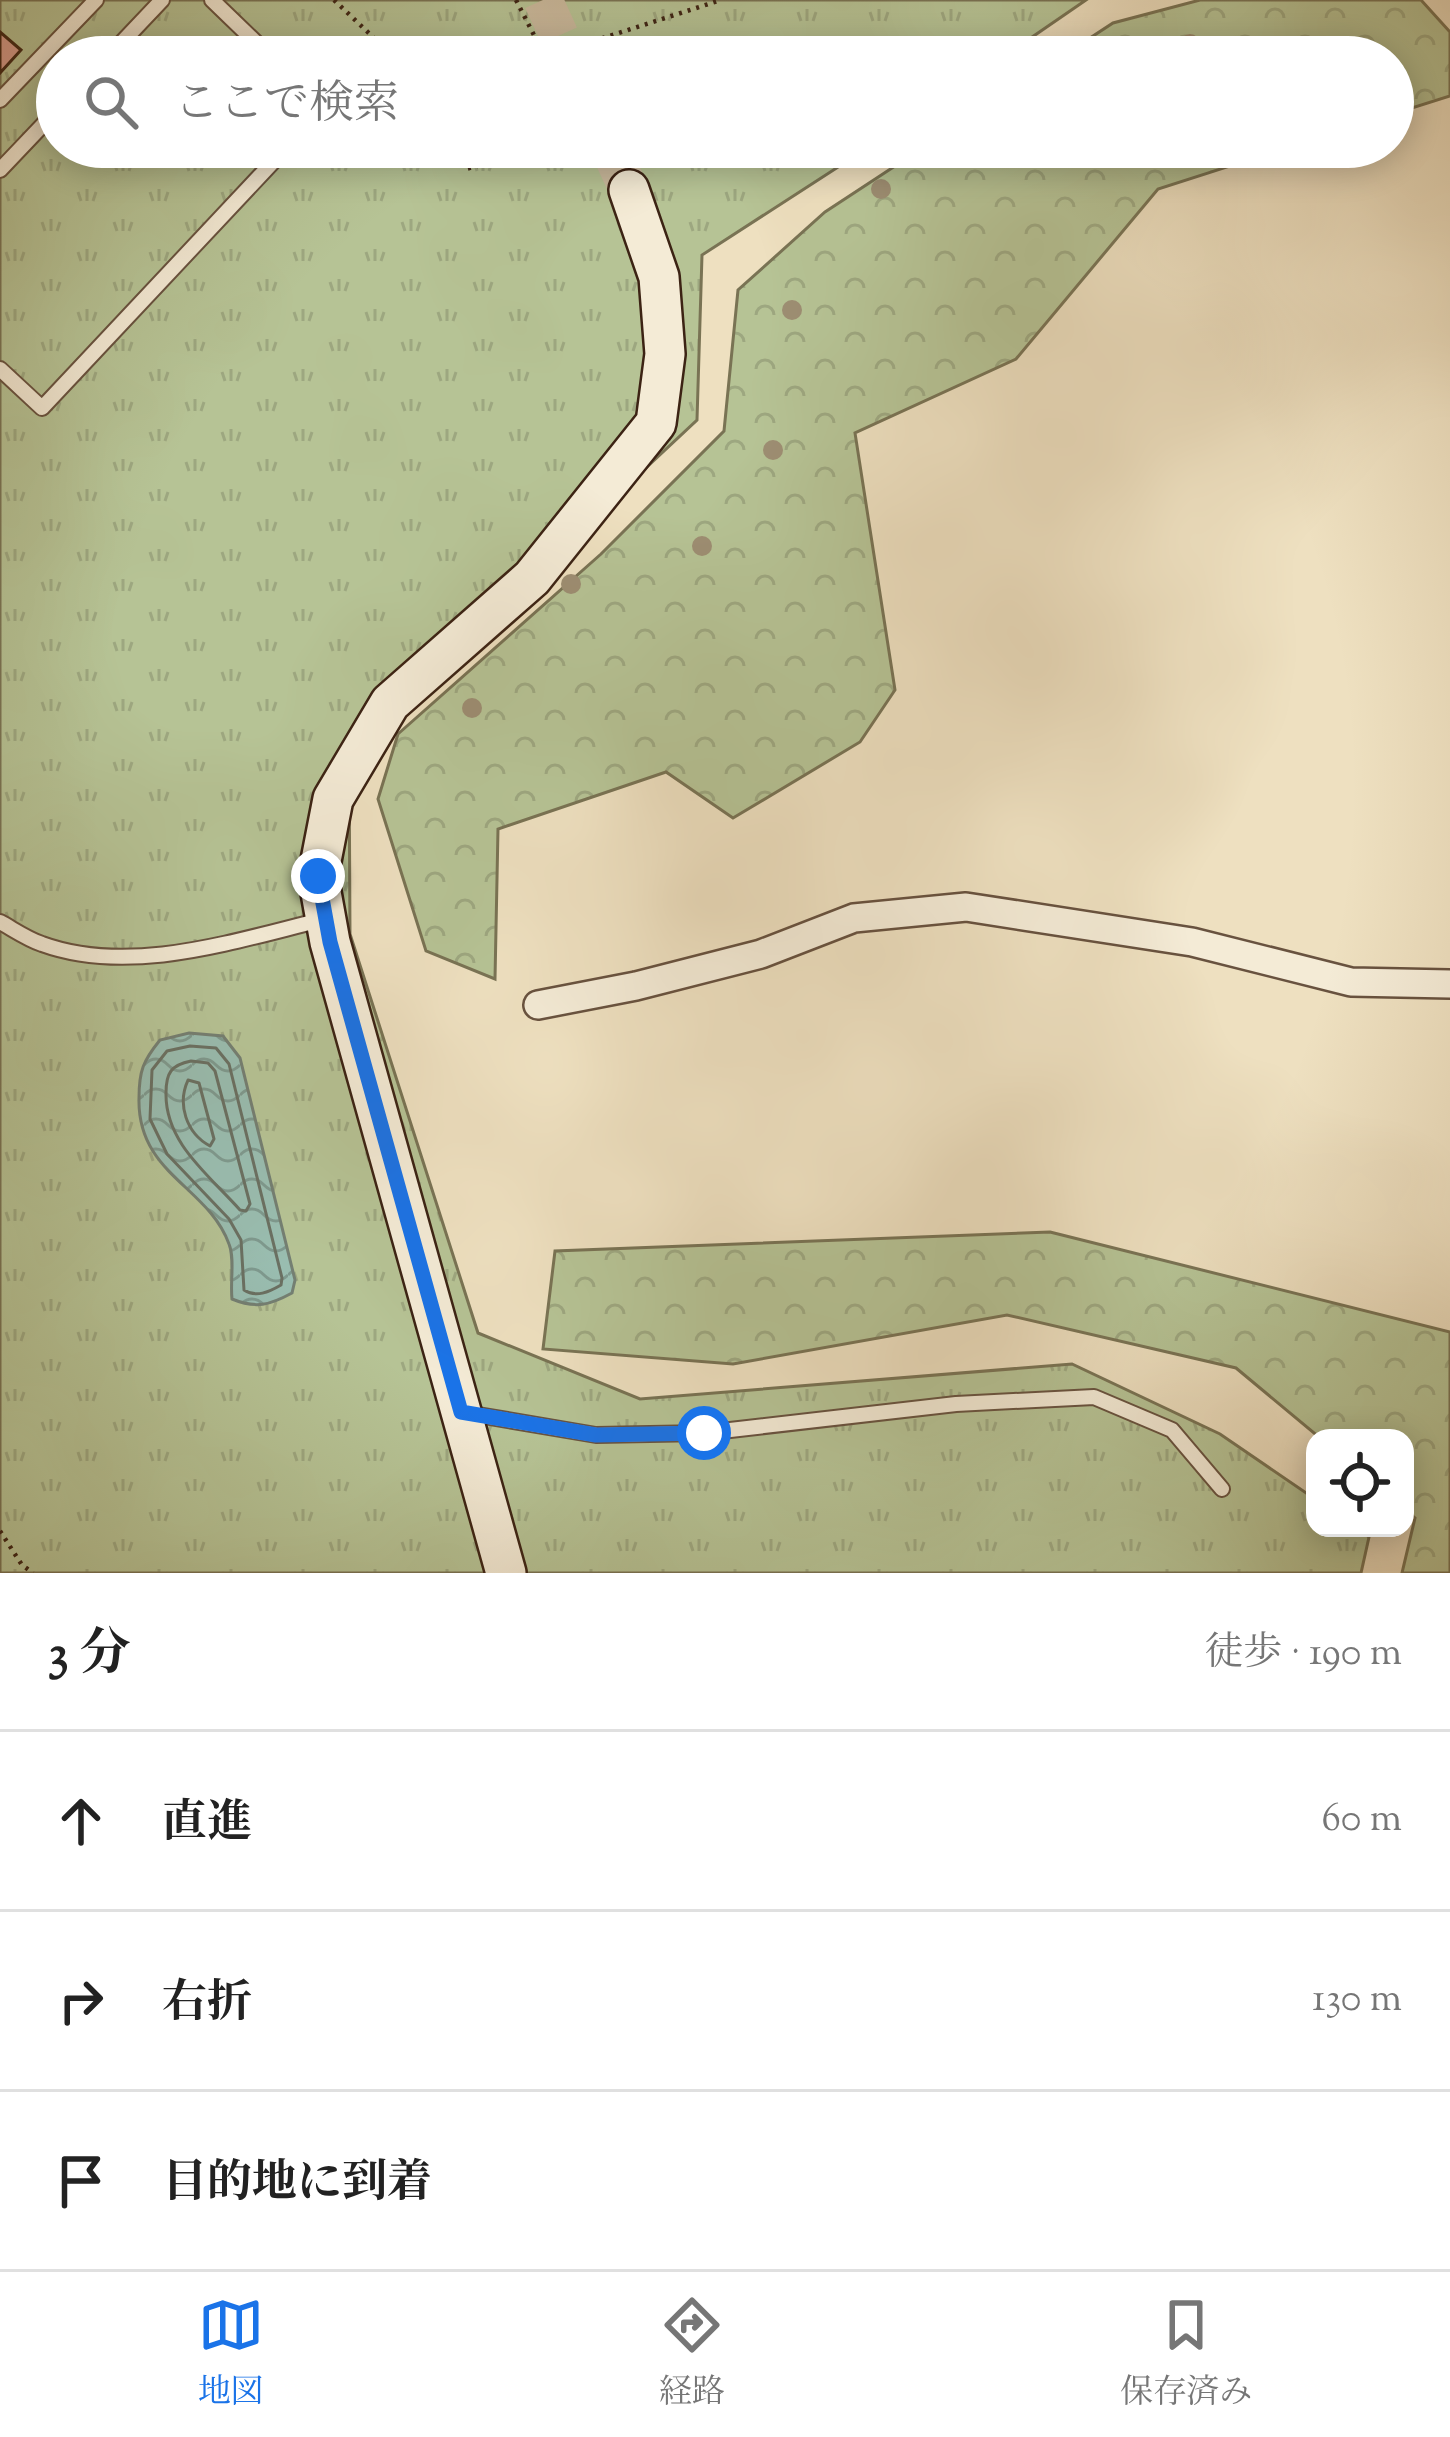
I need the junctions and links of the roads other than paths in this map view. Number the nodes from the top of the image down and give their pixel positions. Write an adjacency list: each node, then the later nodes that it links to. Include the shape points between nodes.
1 (96, 0): 4 (lane)
2 (162, 0): 5 (lane)
3 (212, 0): 6 (lane)
4 (61, 36)
5 (128, 36)
6 (249, 36)
7 (36, 62): 8 (lane)
8 (0, 100)
9 (36, 132): 11 (lane)
10 (266, 168): 13 (lane, via 43,407)
11 (0, 170)
12 (629, 190): 14 (street, via 659,277 665,354 656,423 532,578 390,703 333,799 318,876)
13 (0, 369)
14 (326, 919): 15 (lane, via 108,957 41,944); 18 (street)
15 (0, 922)
16 (1450, 983): 17 (street, via 1352,982 1192,942 966,907 854,918 761,954)
17 (538, 1005)
18 (461, 1412): 19 (lane, via 596,1435 682,1434 1094,1397 1172,1430); 20 (street)
19 (1222, 1489)
20 (506, 1573)

